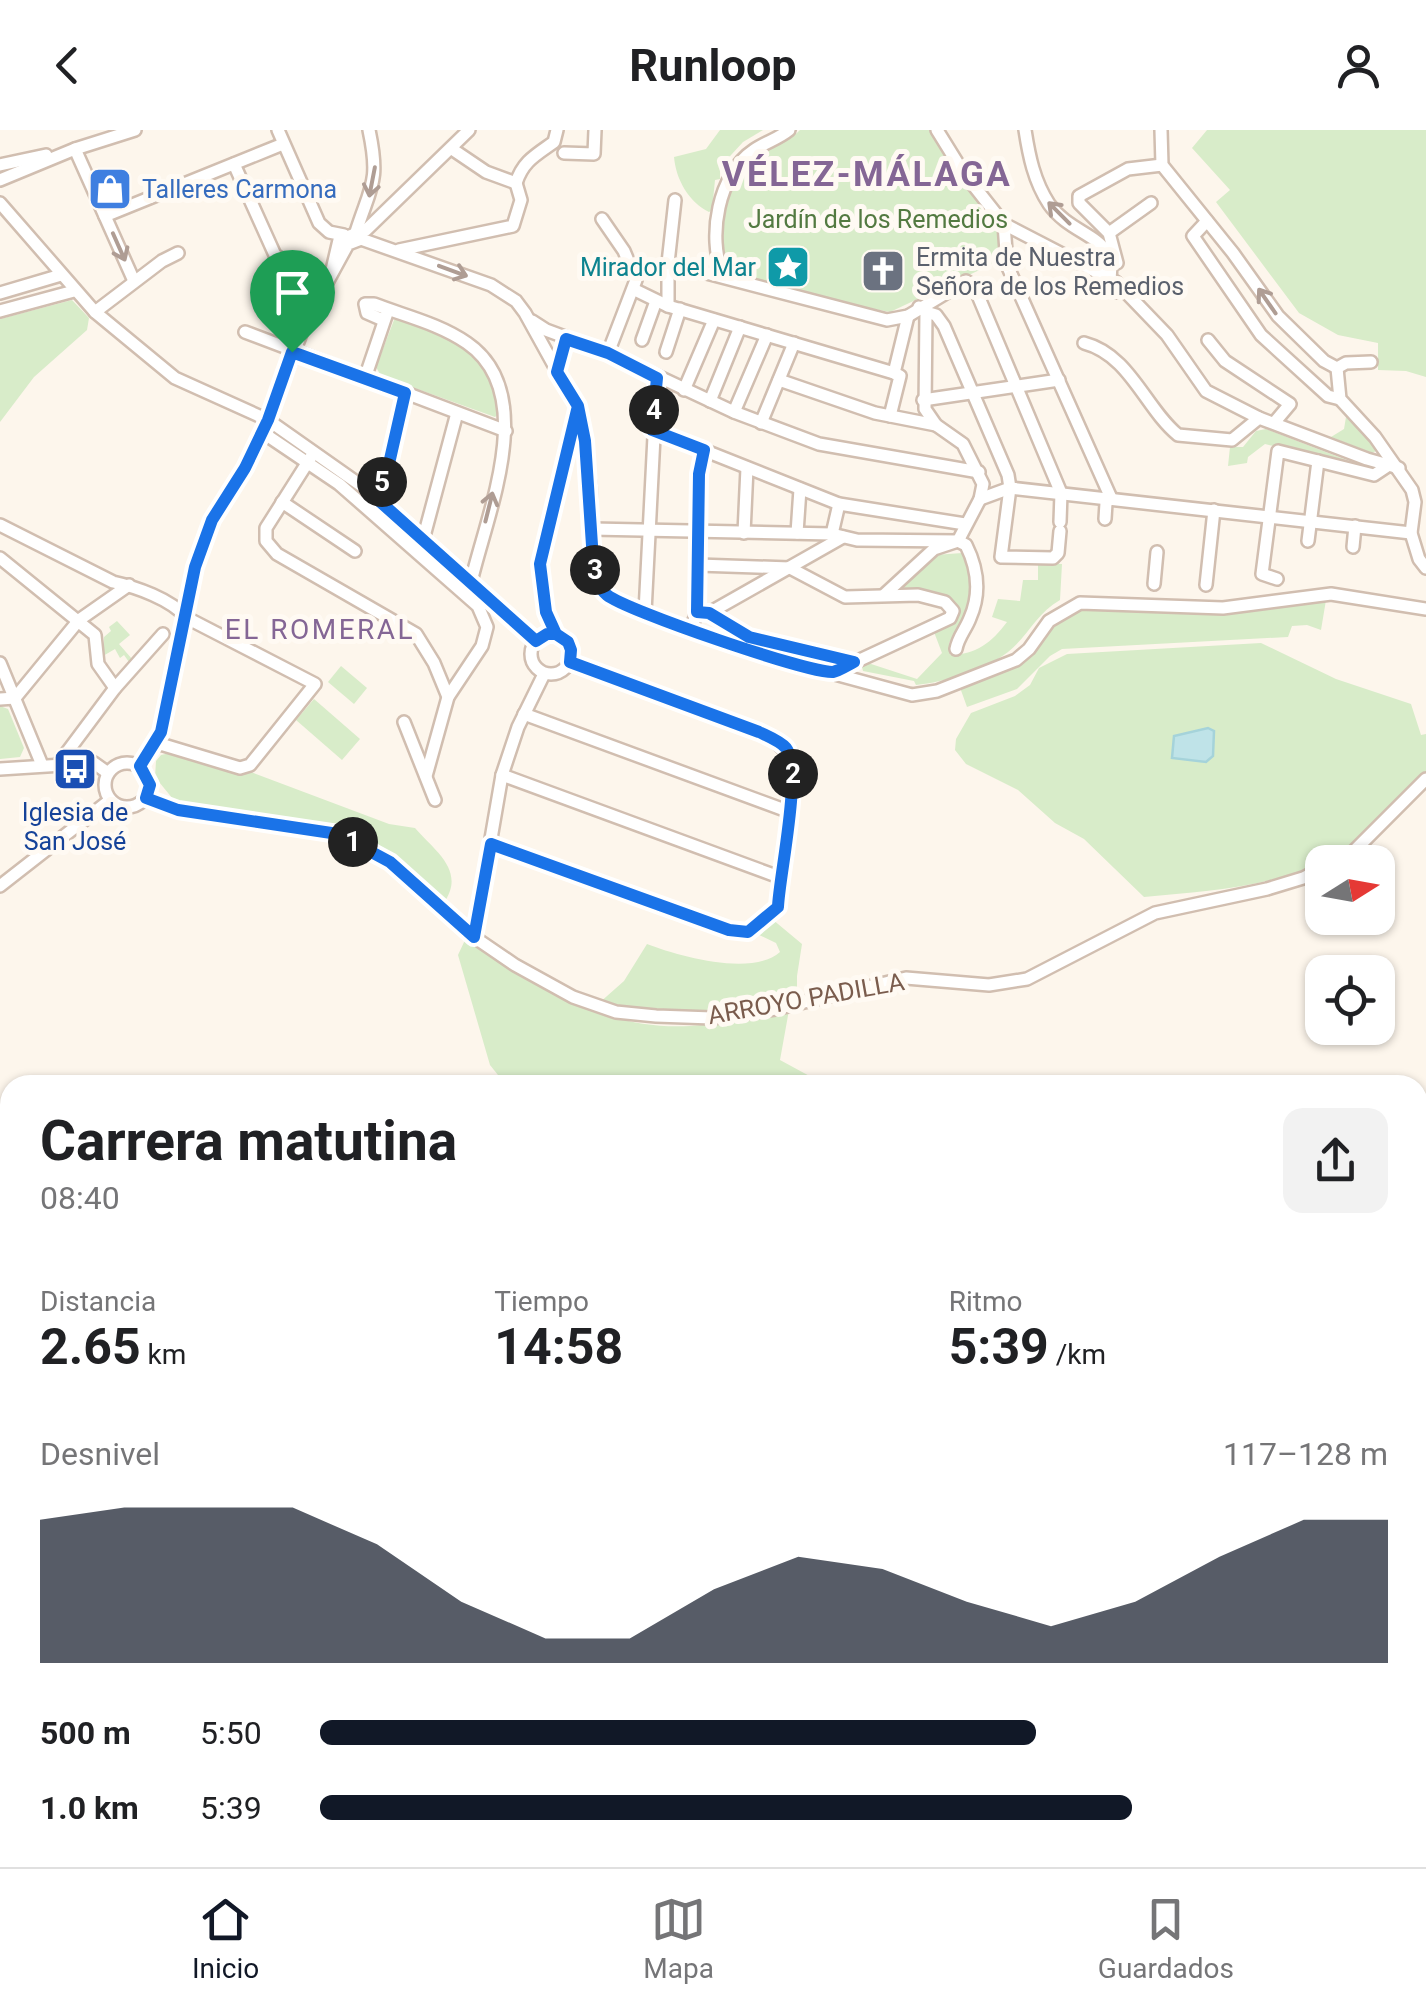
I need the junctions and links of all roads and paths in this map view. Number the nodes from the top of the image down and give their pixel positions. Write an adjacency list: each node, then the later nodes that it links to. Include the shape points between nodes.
1 (133, 130): 12 (street)
2 (278, 130): 11 (street)
3 (369, 130): 28 (street, one-way to 28, via 376,173)
4 (557, 130): 19 (street, via 554,142 524,165)
5 (595, 130): 14 (street, via 594,154)
6 (789, 130): 34 (street, via 752,151 721,198 716,250)
7 (937, 130): 26 (street)
8 (1024, 130): 37 (street, one-way to 8, via 1104,247 1051,206 1037,182)
9 (1161, 130): 17 (street)
10 (466, 131): 13 (street)
11 (283, 144): 15 (street); 28 (street, via 318,223)
12 (75, 150): 16 (street); 18 (street); 23 (street)
13 (452, 150): 19 (street); 28 (street)
14 (564, 153)
15 (234, 164): 23 (street); 35 (street, via 275,255)
16 (0, 165)
17 (1162, 165): 25 (street); 27 (street, via 1128,170 1079,196 1078,203)
18 (0, 180)
19 (516, 184): 29 (street, via 521,200 513,226)
20 (675, 200): 32 (street)
21 (0, 203): 33 (street)
22 (1151, 203): 27 (street)
23 (105, 216): 36 (street, one-way to 36)
24 (602, 219): 38 (street, via 624,251)
25 (1207, 221): 61 (street, one-way to 25, via 1278,316); 72 (street, via 1193,236 1261,335 1328,396)
26 (1004, 224): 37 (street); 67 (street, via 1008,265)
27 (1109, 232): 37 (street, via 1118,269)
28 (353, 236): 29 (street); 31 (street); 31 (street); 35 (street, via 334,252)
29 (398, 251): 46 (street, one-way to 46, via 492,285)
30 (178, 253): 36 (street)
31 (341, 257): 35 (street)
32 (668, 262): 34 (street); 41 (street)
33 (62, 275): 39 (street); 40 (street)
34 (723, 276): 45 (street, via 887,320)
35 (328, 280): 57 (street)
36 (134, 282): 44 (street)
37 (1113, 286): 79 (street, via 1146,311 1206,391)
38 (635, 290): 41 (street); 59 (street)
39 (74, 291): 43 (street); 44 (street)
40 (0, 292)
41 (668, 305): 47 (street); 52 (street); 58 (street)
42 (922, 309): 45 (street); 68 (street, via 966,282 974,286); 70 (street, via 944,326); 73 (street)
43 (0, 311)
44 (95, 312): 83 (street, via 175,378)
45 (908, 316): 63 (street)
46 (528, 318): 51 (street); 56 (street)
47 (714, 320): 48 (street); 69 (street)
48 (740, 328): 50 (street); 74 (street)
49 (245, 332): 57 (street)
50 (767, 335): 54 (street); 76 (street)
51 (560, 336): 56 (street); 59 (street); 62 (street)
52 (642, 340)
53 (1208, 340): 81 (street, via 1225,361 1290,404)
54 (794, 343): 63 (street); 66 (street)
55 (1084, 343): 79 (street, via 1118,363 1178,435 1232,440)
56 (544, 349): 62 (street)
57 (292, 352): 64 (street); 83 (street)
58 (666, 352)
59 (608, 353): 65 (street)
60 (1372, 362): 61 (street)
61 (1337, 368): 72 (street)
62 (557, 372): 75 (street)
63 (894, 373): 78 (street, via 900,376)
64 (365, 378): 71 (street); 85 (street, via 386,315 453,334 472,346 501,386)
65 (657, 378): 69 (street); 84 (street)
66 (779, 380): 78 (street); 80 (street)
67 (1058, 380): 68 (street); 96 (street)
68 (1016, 388): 70 (street); 94 (street)
69 (684, 390): 74 (street)
70 (973, 392): 73 (street); 92 (street)
71 (405, 393): 77 (street); 95 (street)
72 (1340, 399): 89 (street)
73 (923, 400): 82 (street)
74 (710, 401): 76 (street)
75 (578, 406): 107 (street); 137 (street, via 540,564)
76 (734, 412): 80 (street)
77 (457, 413): 85 (street); 114 (street)
78 (890, 416): 82 (street)
79 (1259, 418): 81 (street)
80 (762, 422): 91 (street, via 819,444)
81 (1274, 423): 89 (street)
82 (936, 424): 91 (street, via 963,444)
83 (265, 426): 87 (street); 133 (street, via 212,520)
84 (652, 430): 86 (street); 108 (street)
85 (506, 431): 125 (street, one-way to 85)
86 (704, 450): 90 (street); 109 (street)
87 (311, 458): 95 (street); 98 (street); 146 (street, via 478,606 487,627 482,646)
88 (1318, 461): 89 (street, via 1374,475); 101 (street, via 1278,451); 103 (street)
89 (1394, 466): 112 (street, via 1415,502)
90 (747, 468): 93 (street); 110 (street)
91 (979, 472): 97 (street)
92 (1010, 488): 94 (street); 94 (street, via 1001,556 1058,553); 97 (street)
93 (800, 489): 99 (street); 111 (street)
94 (1062, 494): 96 (street)
95 (376, 498): 114 (street)
96 (1110, 498): 100 (street); 102 (street)
97 (980, 499): 104 (street)
98 (282, 502): 118 (street); 146 (street, via 266,528 266,541 277,554 416,634)
99 (838, 504): 104 (street); 113 (street)
100 (1214, 510): 101 (street); 128 (street)
101 (1271, 516): 103 (street); 124 (street, via 1262,574)
102 (1105, 519)
103 (1312, 521): 106 (street); 115 (street)
104 (966, 524): 116 (street)
105 (0, 525): 127 (street)
106 (1354, 526): 112 (street); 117 (street)
107 (592, 529): 108 (street); 131 (street, via 596,578 605,594)
108 (649, 530): 109 (street); 131 (street)
109 (698, 532): 110 (street); 121 (street)
110 (744, 533): 111 (street)
111 (797, 533): 113 (street)
112 (1411, 534): 123 (street)
113 (838, 536): 116 (street); 122 (street)
114 (422, 540): 125 (street)
115 (1308, 541)
116 (958, 542): 129 (street, via 934,549); 139 (street, via 966,544 977,566 977,589)
117 (1352, 548)
118 (355, 550)
119 (1157, 552): 126 (street)
120 (0, 558): 134 (street)
121 (698, 565): 122 (street); 132 (street)
122 (790, 568): 129 (street, via 845,597); 132 (street)
123 (1426, 568)
124 (1277, 580)
125 (471, 582): 138 (street)
126 (1154, 584)
127 (128, 585): 133 (street); 134 (street)
128 (1206, 585)
129 (884, 595): 141 (street, via 918,595 953,611)
130 (1426, 609): 143 (street, via 1331,594 1223,608 1080,602 1050,620 1016,660 937,692 912,694)
131 (645, 612): 135 (street)
132 (703, 613): 135 (street); 141 (street, via 749,637)
133 (187, 618): 151 (street); 151 (street, via 315,684 240,768)
134 (81, 619): 145 (street, via 95,635 98,664); 148 (street)
135 (691, 629): 143 (street)
136 (163, 634): 145 (street)
137 (556, 634): 138 (street); 140 (street, via 568,642)
138 (536, 641): 144 (street, via 531,658)
139 (956, 649)
140 (570, 662): 144 (street, via 557,674); 163 (street, via 774,740 792,764)
141 (854, 662): 143 (street)
142 (0, 663): 148 (street)
143 (834, 672)
144 (544, 674): 149 (street)
145 (115, 688): 152 (street)
146 (448, 697): 157 (street)
147 (0, 698): 148 (street)
148 (15, 698): 153 (street)
149 (524, 714): 158 (street); 163 (street)
150 (404, 722): 157 (street)
151 (156, 743): 154 (street)
152 (58, 763): 153 (street); 156 (street, via 94,763)
153 (42, 765): 155 (street)
154 (140, 766): 156 (street, via 123,763); 160 (street, via 150,785)
155 (0, 769)
156 (108, 773): 161 (street)
157 (426, 776): 162 (street)
158 (502, 776): 164 (street); 166 (street)
159 (1426, 778): 165 (street)
160 (146, 798): 161 (street, via 132,808); 169 (street, ARROYO PADILLA, via 178,810 338,834 390,862)
161 (110, 800): 168 (street)
162 (435, 800)
163 (790, 812): 166 (street)
164 (491, 844): 166 (street, via 729,930 748,932 778,907); 169 (street)
165 (1360, 845)
166 (779, 877)
167 (1305, 877): 169 (street, ARROYO PADILLA, via 1154,913 1028,979 990,985 906,978 712,1018 616,1012 573,998)
168 (0, 886)
169 (474, 937)

